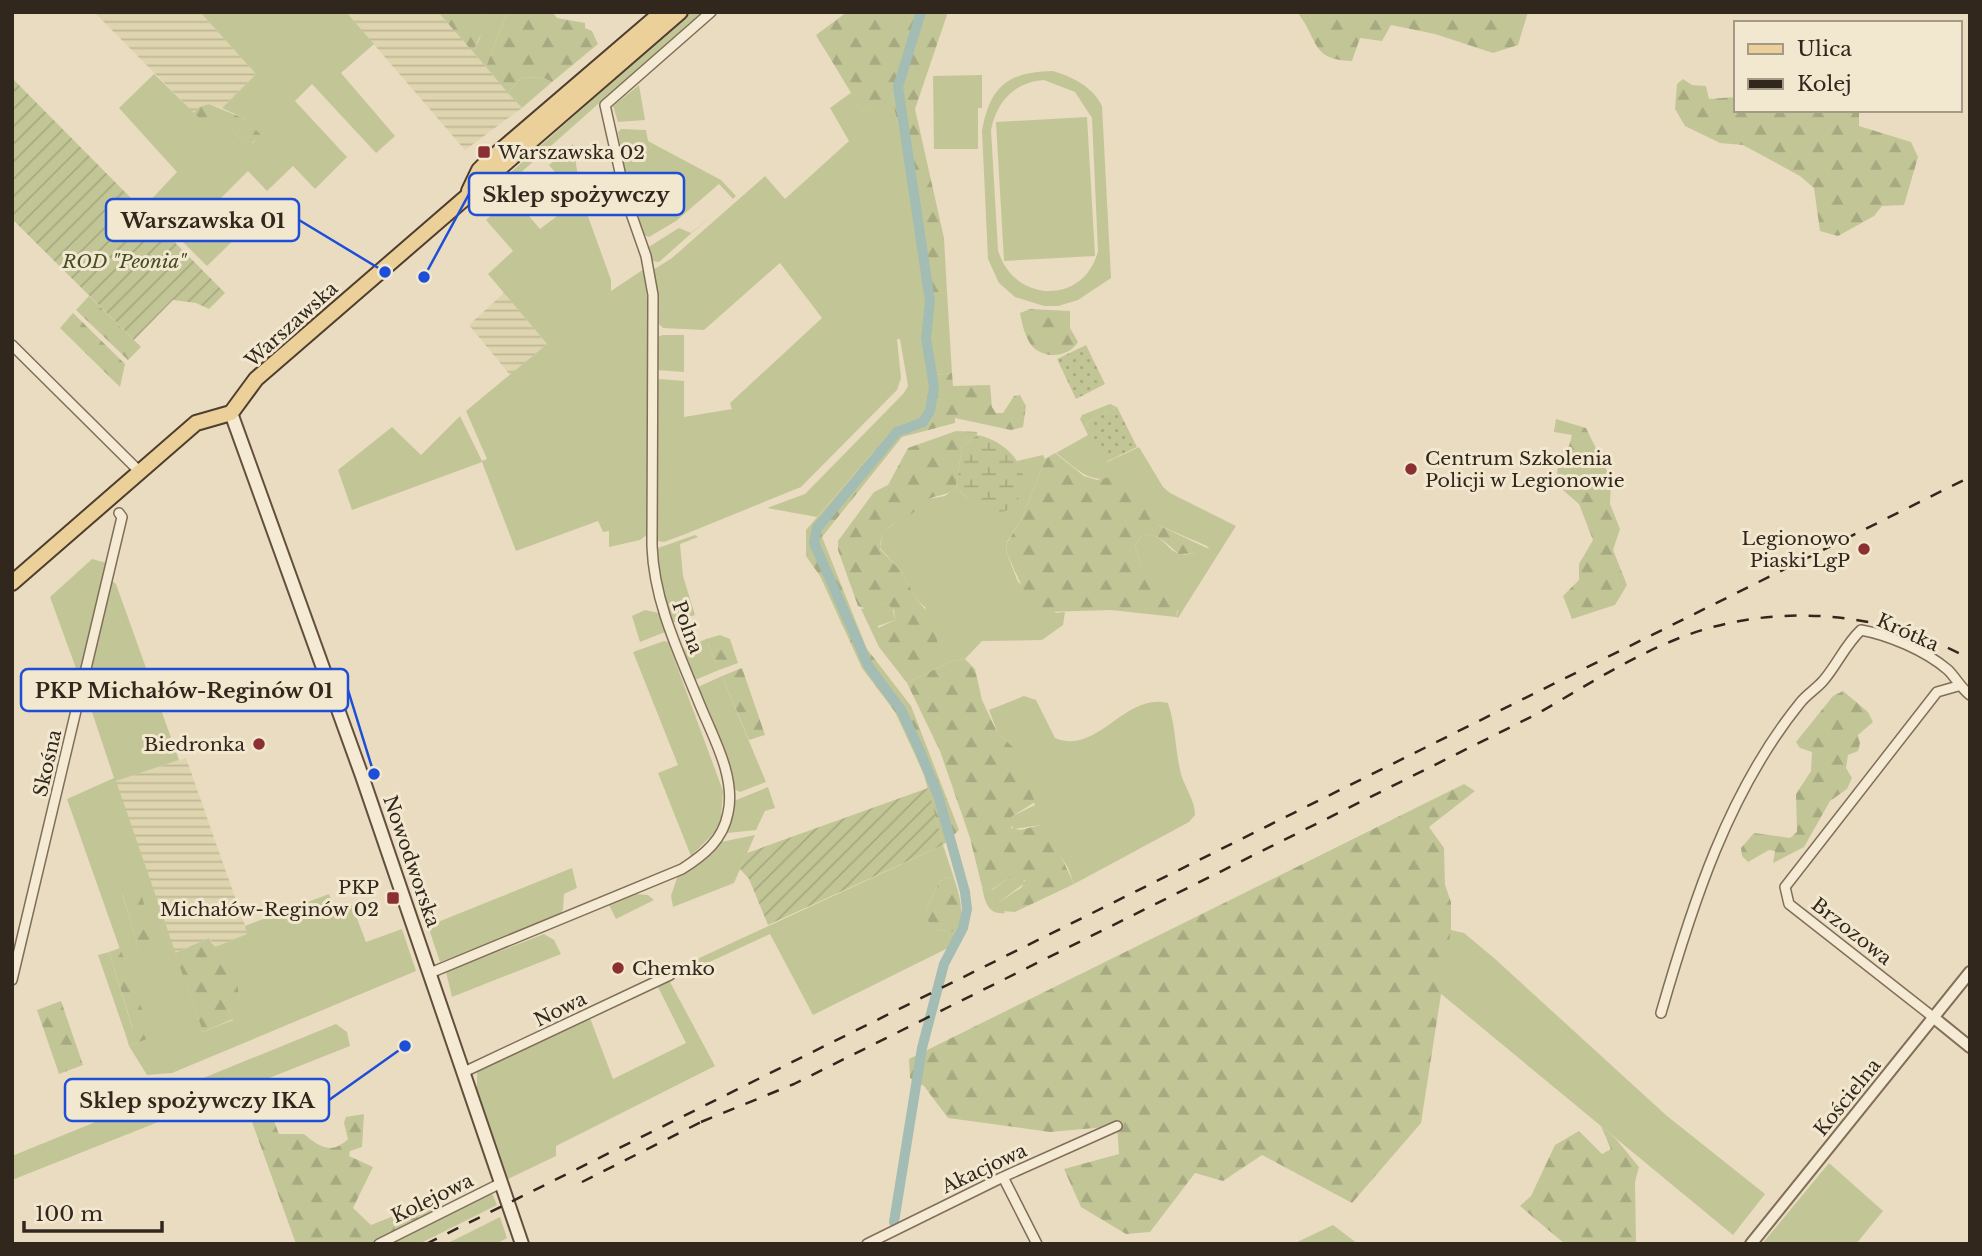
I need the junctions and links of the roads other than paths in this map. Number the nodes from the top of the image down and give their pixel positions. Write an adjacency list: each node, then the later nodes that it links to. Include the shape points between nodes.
1 (662, 12): 4 (main road, Warszawska, via 486,163)
2 (680, 12): 4 (main road, Warszawska)
3 (711, 12): 13 (street, Polna, via 605,105 622,187 646,256 653,295 655,586 720,755 730,794 728,814 708,850 682,869)
4 (467, 196): 6 (main road, Warszawska, via 256,379)
5 (12, 345): 7 (street)
6 (231, 413): 7 (main road, via 196,423); 13 (main road, Nowodworska)
7 (141, 472): 9 (main road)
8 (119, 513): 15 (street, Skośna, via 122,517)
9 (12, 583)
10 (1958, 686): 11 (street, Krótka); 16 (street, Krótka, via 1945,667 1880,634 1861,630 1847,644 1824,680 1783,726 1741,796 1698,893); 17 (street, Brzozowa, via 1937,692 1785,887 1790,904)
11 (1970, 695)
12 (1970, 972): 17 (street, Kościelna)
13 (430, 973): 19 (main road, Nowodworska)
14 (670, 975): 19 (street, Nowa)
15 (12, 980)
16 (1661, 1013)
17 (1933, 1017): 18 (street); 27 (street, Kościelna)
18 (1970, 1047)
19 (464, 1072): 22 (main road, Nowodworska)
20 (1117, 1126): 21 (street, Akacjowa)
21 (1003, 1177): 25 (street, Akacjowa); 26 (street)
22 (501, 1183): 23 (main road, Nowodworska); 24 (street, Kolejowa)
23 (518, 1242)
24 (379, 1244)
25 (867, 1244)
26 (1037, 1244)
27 (1751, 1244)

